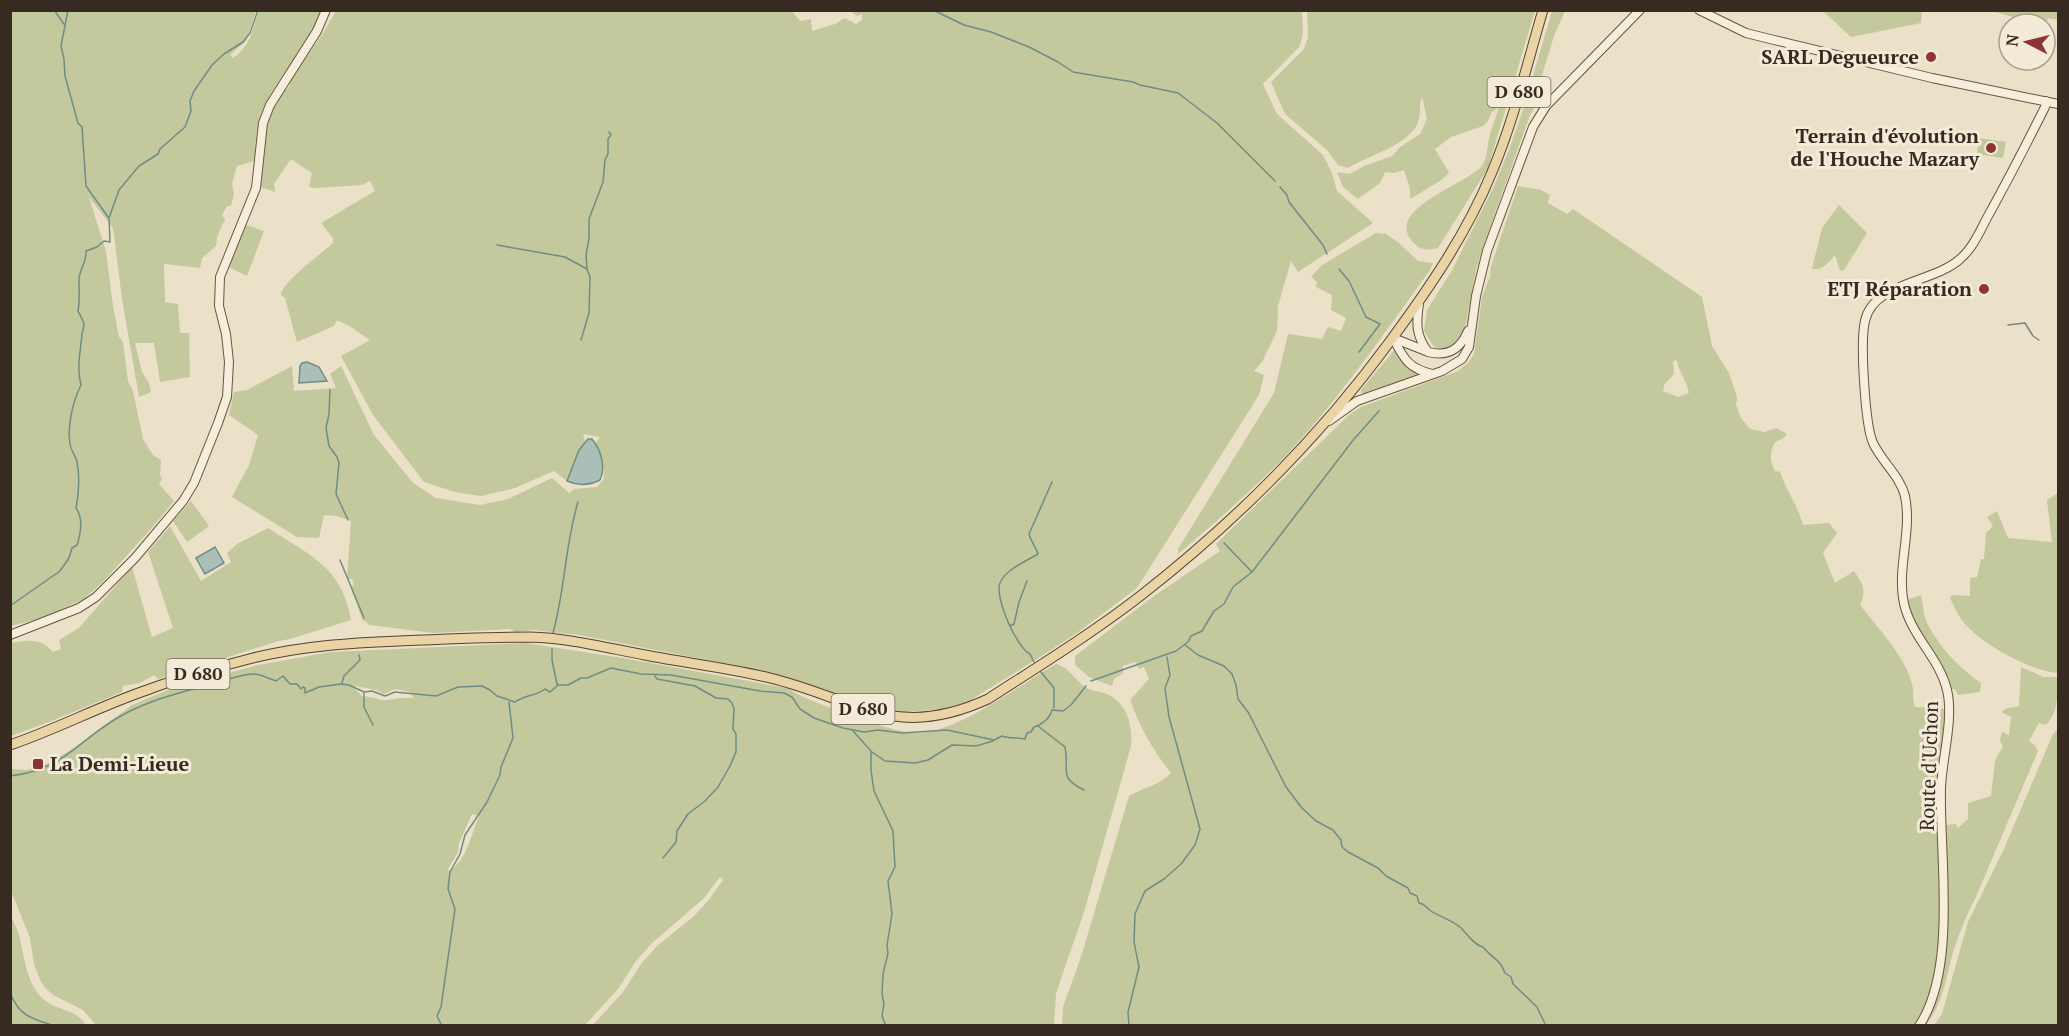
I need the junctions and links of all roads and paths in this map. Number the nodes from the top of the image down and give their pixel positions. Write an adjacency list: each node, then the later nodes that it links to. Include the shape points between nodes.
1 (327, 10): 13 (street, via 263,123 256,188 220,277 219,306 229,362 227,397 194,483 135,558 96,597 71,612)
2 (1543, 10): 7 (main road, D 680, via 1492,173)
3 (1640, 10): 8 (street, via 1546,106 1533,127 1487,251)
4 (1699, 10): 5 (street, via 1764,38)
5 (2046, 101): 6 (street); 15 (street, Route d'Uchon, via 1966,253 1944,270 1878,299 1868,310 1863,327 1872,440 1904,492 1908,512 1902,586 1906,614 1939,668 1949,702 1941,790 1941,958)
6 (2058, 104)
7 (1419, 304): 9 (main road, D 680); 10 (street, via 1417,335)
8 (1472, 323): 10 (street, via 1456,349 1442,355); 11 (street, via 1469,347 1462,359)
9 (1393, 338): 10 (street); 11 (street, via 1407,363); 12 (main road, D 680)
10 (1428, 352)
11 (1434, 374): 12 (street, via 1357,401)
12 (1326, 423): 14 (main road, D 680, via 1217,533 1137,598 988,699 963,711 900,718 876,714 771,678 583,642 533,637 480,638 339,644 262,656 148,689)
13 (10, 635)
14 (10, 745)
15 (1919, 1026)

